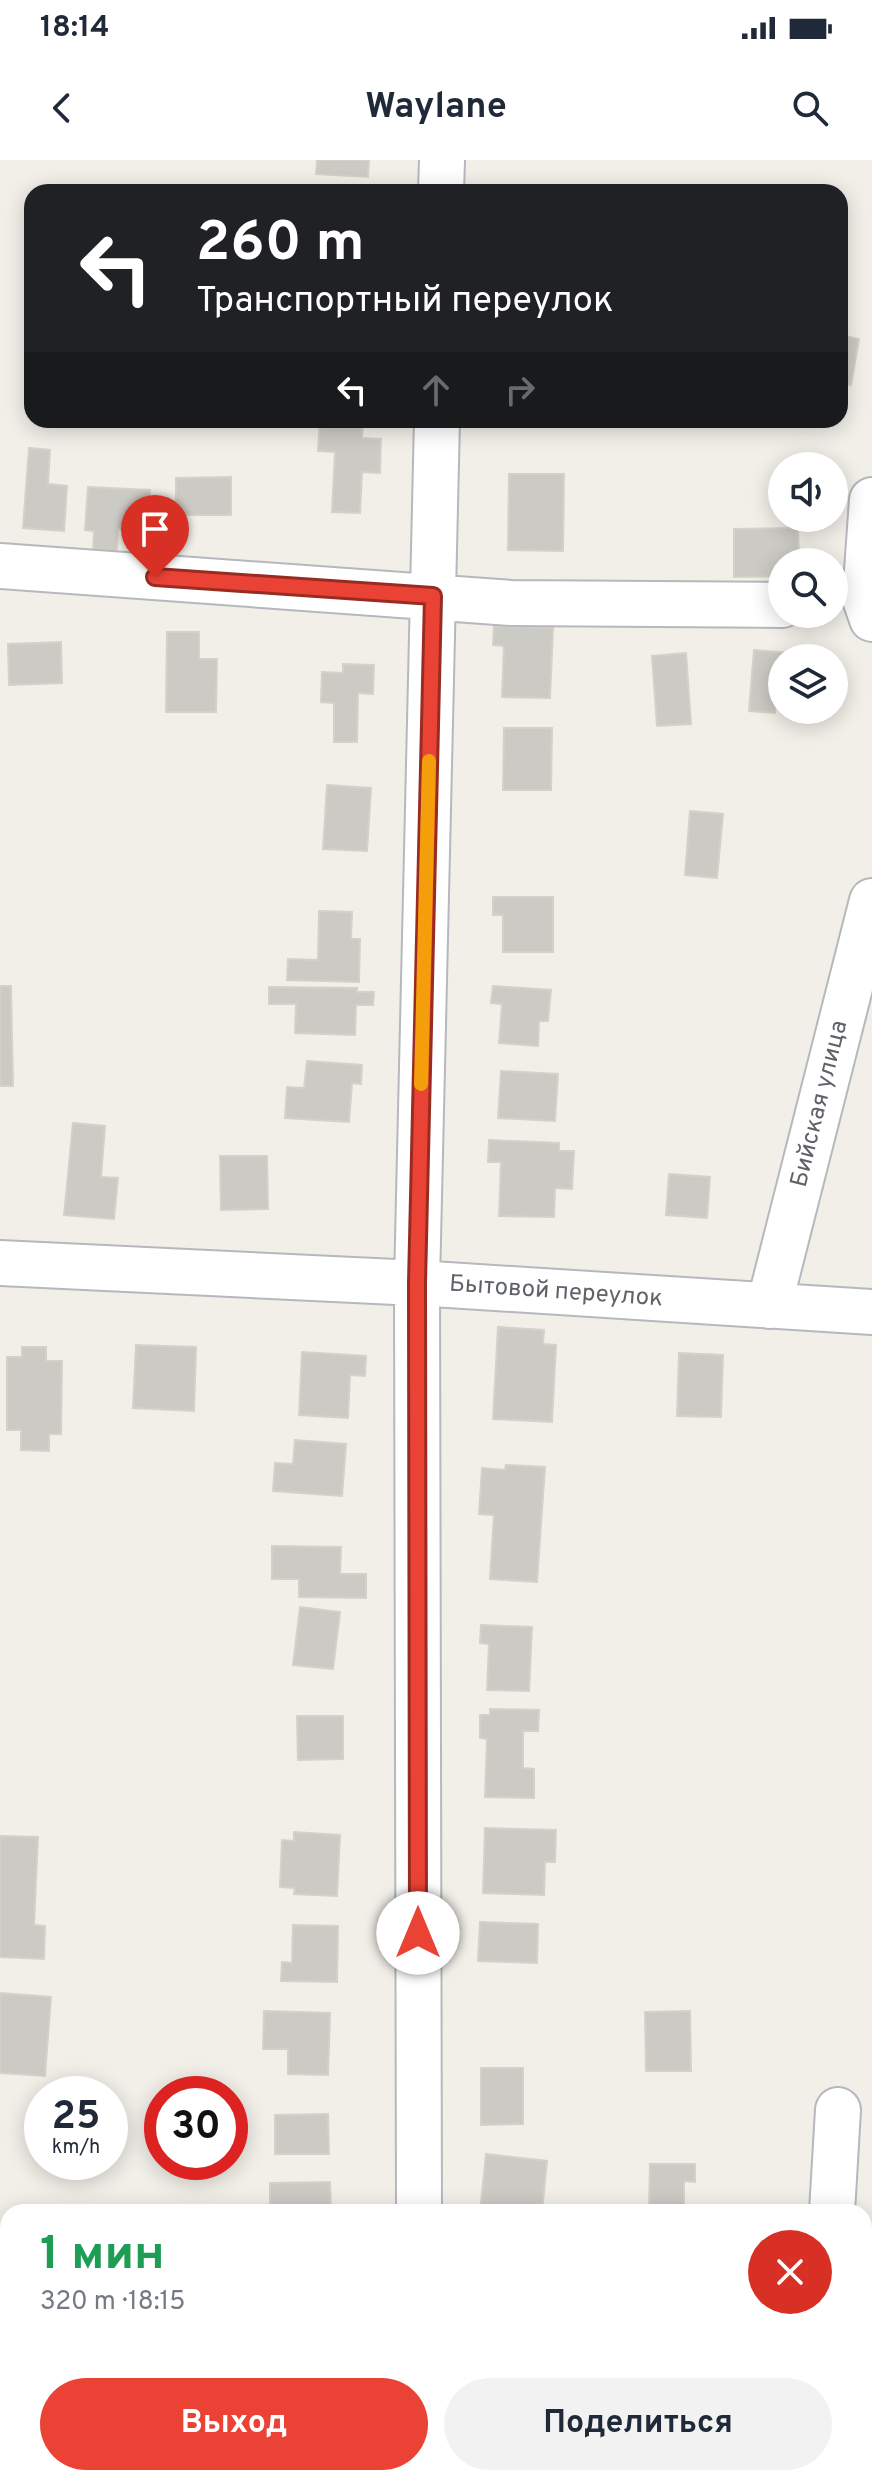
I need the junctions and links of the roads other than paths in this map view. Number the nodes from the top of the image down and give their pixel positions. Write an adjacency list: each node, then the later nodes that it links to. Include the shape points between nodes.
1 (442, 160): 2 (street)
2 (441, 184)
3 (437, 428): 6 (street)
4 (872, 500): 8 (street)
5 (0, 566): 6 (street)
6 (433, 596): 7 (street, via 511,603); 11 (street)
7 (768, 605)
8 (857, 606)
9 (872, 901): 12 (street, Бийская улица)
10 (0, 1263): 11 (street, Бытовой переулок)
11 (417, 1283): 12 (street, Бытовой переулок); 15 (street)
12 (769, 1306): 13 (street, Бытовой переулок)
13 (872, 1312)
14 (838, 2110): 16 (street)
15 (419, 2204)
16 (832, 2204)

